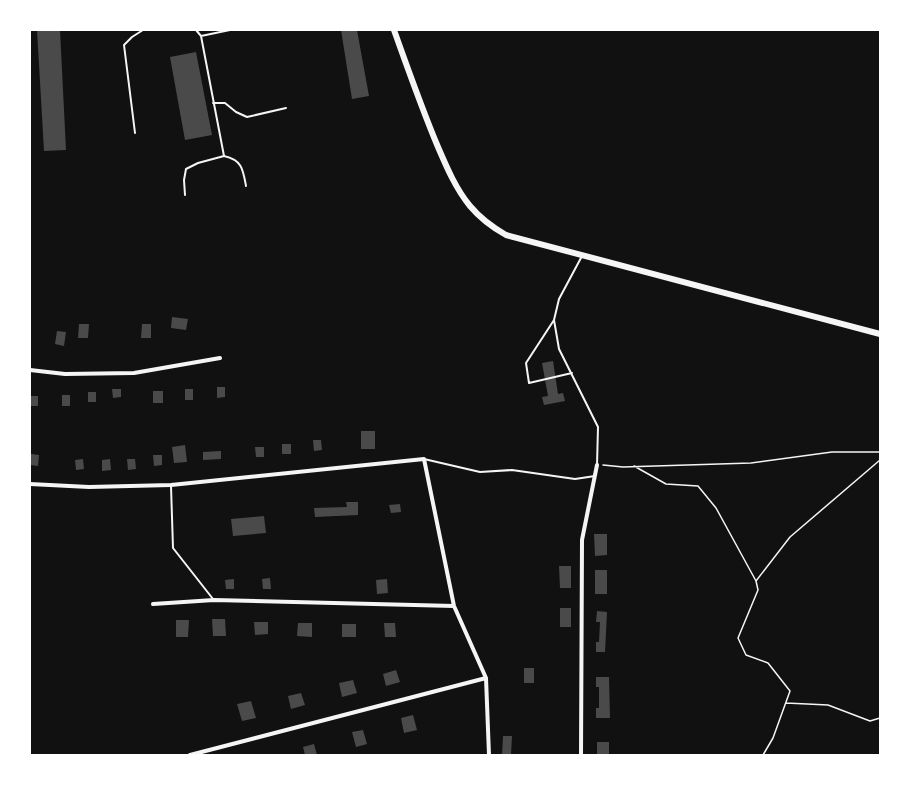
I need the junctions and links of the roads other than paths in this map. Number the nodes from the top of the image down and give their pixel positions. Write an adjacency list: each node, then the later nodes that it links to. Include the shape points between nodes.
1 (143, 30): 8 (lane, via 132,36 124,45)
2 (196, 30): 5 (lane)
3 (230, 30): 5 (lane)
4 (394, 30): 12 (main road, via 446,166 470,207 490,226 506,235)
5 (201, 36): 6 (lane)
6 (214, 103): 7 (lane, via 225,103 247,117); 9 (lane)
7 (286, 108)
8 (135, 133)
9 (224, 156): 10 (lane, via 234,159 243,169); 11 (lane, via 186,169)
10 (246, 186)
11 (185, 195)
12 (583, 255): 13 (lane, via 560,299); 14 (main road)
13 (554, 320): 17 (lane, via 559,349); 17 (lane, via 526,363 529,383)
14 (880, 334)
15 (220, 358): 16 (street, via 134,373 65,374)
16 (30, 370)
17 (572, 373): 19 (lane, via 598,427)
18 (424, 459): 20 (lane, via 480,472 512,470 575,479); 22 (street); 25 (street)
19 (597, 464): 20 (street)
20 (595, 476): 29 (street, via 582,540)
21 (30, 484): 22 (street, via 89,487)
22 (171, 485): 23 (lane, via 173,548)
23 (214, 600): 24 (street); 25 (street)
24 (153, 604)
25 (454, 606): 26 (street)
26 (486, 678): 27 (street); 28 (street)
27 (190, 755)
28 (489, 755)
29 (581, 755)

